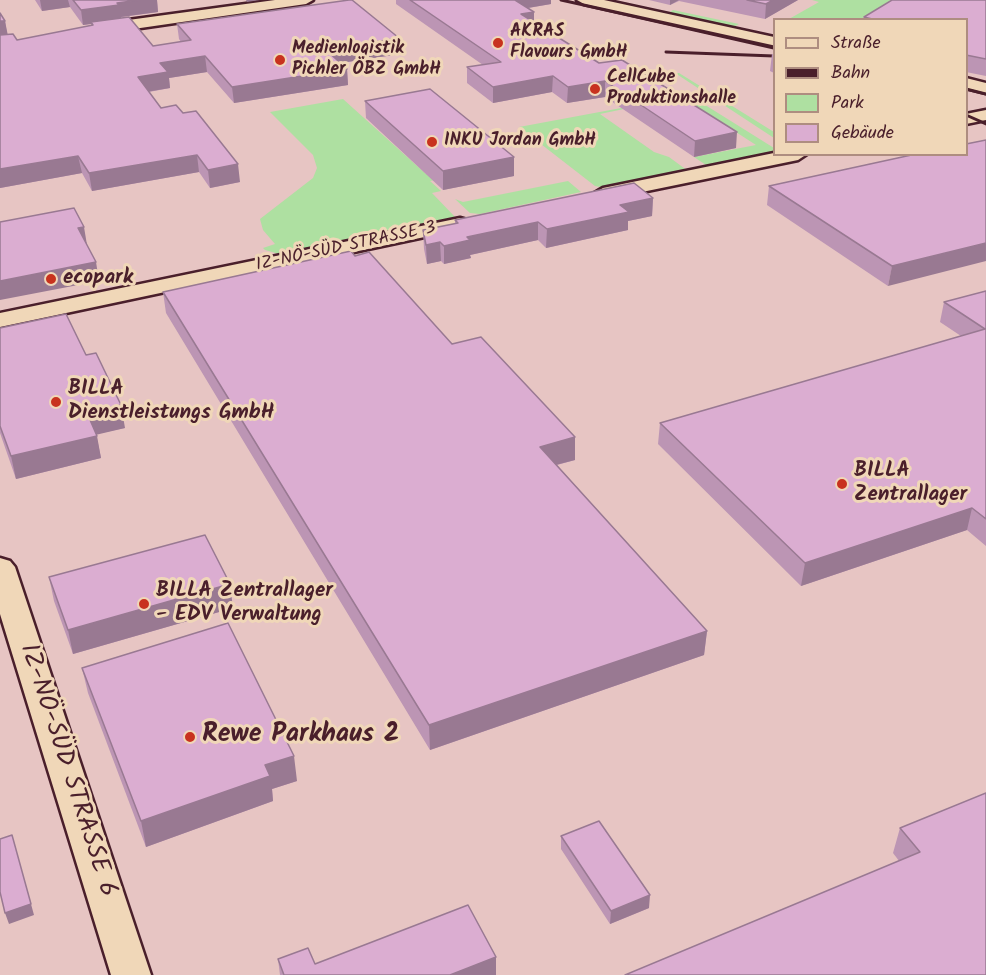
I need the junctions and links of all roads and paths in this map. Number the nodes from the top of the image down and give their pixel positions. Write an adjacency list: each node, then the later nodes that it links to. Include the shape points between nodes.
1 (306, 0): 3 (street)
2 (584, 0): 4 (street)
3 (79, 32)
4 (773, 42)
5 (968, 84): 6 (street)
6 (986, 88)
7 (986, 115): 8 (street)
8 (968, 119)
9 (788, 156): 10 (street)
10 (586, 198)
11 (483, 219): 12 (street, IZ-NÖ-SÜD STRASSE 3)
12 (0, 320)
13 (0, 567): 14 (street, IZ-NÖ-SÜD STRASSE 6)
14 (131, 975)

